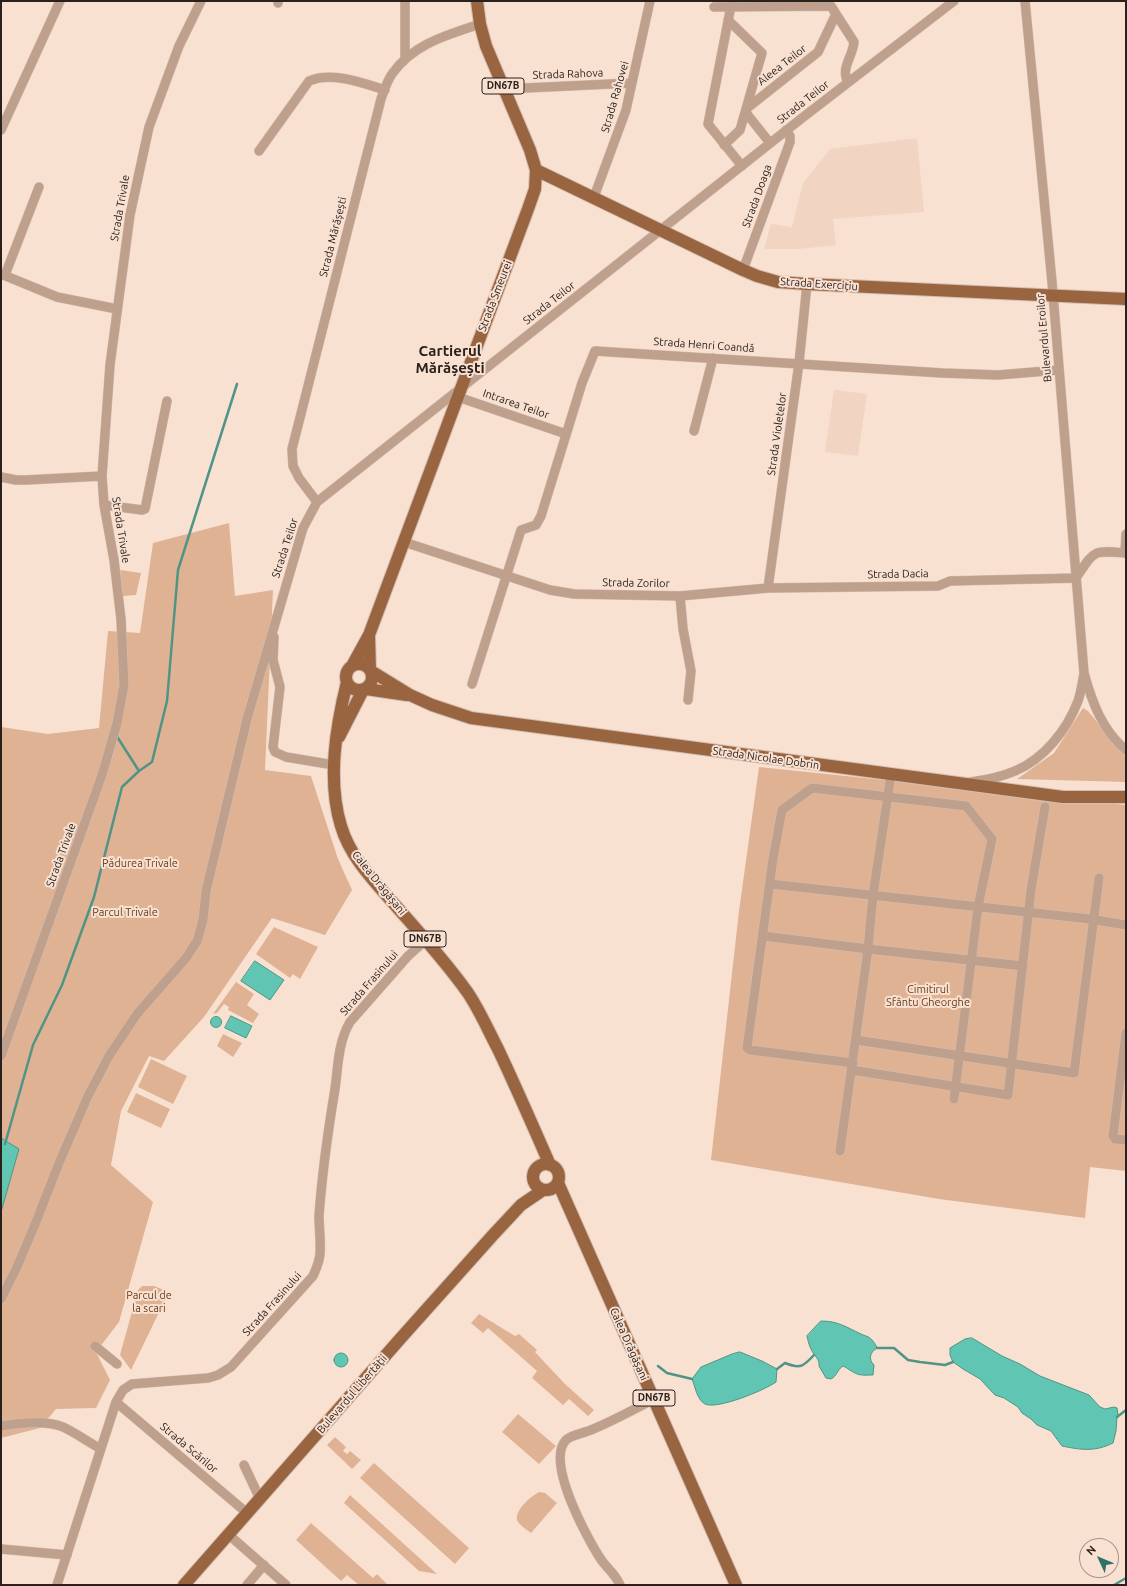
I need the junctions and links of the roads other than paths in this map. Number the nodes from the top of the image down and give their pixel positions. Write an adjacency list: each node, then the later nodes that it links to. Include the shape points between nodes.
1 (60, 1): 19 (street)
2 (201, 1): 34 (street, Strada Trivale, via 179,46 149,127 130,216)
3 (404, 1): 13 (street)
4 (477, 1): 12 (main road, Strada Smeurei / DN67B)
5 (650, 1): 15 (street, Strada Rahovei)
6 (954, 1): 14 (street, Strada Teilor)
7 (1025, 1): 32 (street, Bulevardul Eroilor)
8 (730, 6): 9 (street); 10 (street, via 831,6); 11 (street)
9 (714, 7)
10 (836, 14): 14 (street, via 854,42 844,76); 18 (street, Aleea Teilor, via 818,52)
11 (728, 20): 18 (street, Aleea Teilor, via 762,54); 22 (street, via 708,124)
12 (480, 24): 13 (street, Strada Mărășești, via 434,40); 16 (main road, Strada Smeurei / DN67B)
13 (405, 58): 17 (street, Strada Mărășești, via 391,75)
14 (848, 82): 20 (street, Strada Teilor)
15 (632, 83): 16 (street, Strada Rahova); 27 (street, Strada Rahovei, via 620,128)
16 (504, 89): 25 (main road, Strada Smeurei / DN67B)
17 (385, 90): 23 (street, via 357,81 317,77 309,81); 44 (street, Strada Mărășești, via 292,449 293,466)
18 (746, 109): 21 (street, via 747,114); 22 (street, Aleea Teilor, via 740,130)
19 (1, 130)
20 (786, 130): 21 (street, Strada Teilor); 29 (street, Strada Doaga, via 790,142)
21 (770, 144): 24 (street, Strada Teilor)
22 (724, 145): 24 (street)
23 (260, 151)
24 (742, 166): 28 (street, Strada Teilor)
25 (536, 170): 27 (main road, Strada Exercițiu); 38 (main road, Strada Smeurei, via 528,209)
26 (39, 187): 30 (street)
27 (594, 197): 28 (main road, Strada Exercițiu)
28 (660, 230): 29 (main road, Strada Exercițiu); 38 (street, Strada Teilor)
29 (743, 270): 31 (main road, Strada Exercițiu, via 769,280)
30 (3, 274): 34 (street, via 58,297)
31 (807, 284): 32 (main road, Strada Exercițiu); 36 (street, Strada Violetelor)
32 (1053, 296): 33 (main road, Strada Exercițiu); 37 (street, Bulevardul Eroilor)
33 (1126, 299)
34 (117, 309): 42 (street, Strada Trivale)
35 (713, 358): 36 (street, Strada Henri Coandă); 40 (street); 41 (street, Strada Henri Coandă, via 595,350)
36 (799, 363): 37 (street, Strada Henri Coandă, via 998,375); 51 (street, Strada Violetelor)
37 (1059, 370): 50 (street, Bulevardul Eroilor)
38 (460, 392): 41 (street, Intrarea Teilor); 44 (street, Strada Teilor); 47 (main road, Strada Smeurei)
39 (167, 401): 45 (street, via 145,509)
40 (694, 431)
41 (566, 434): 49 (street, Strada Henri Coandă, via 541,516 536,525 521,530)
42 (102, 476): 43 (street, via 26,480); 45 (street, Strada Trivale)
43 (1, 477)
44 (317, 502): 53 (street, Strada Teilor, via 303,528)
45 (104, 505): 85 (street, Strada Trivale, via 121,619 124,685 117,723 102,775)
46 (1126, 534): 48 (street)
47 (404, 542): 49 (street, Strada Zorilor); 54 (main road, Strada Smeurei)
48 (1125, 553): 50 (street, via 1096,552 1088,559)
49 (506, 576): 52 (street, Strada Zorilor, via 550,590 574,594); 59 (street)
50 (1076, 578): 51 (street, Strada Dacia, via 950,581 938,586); 57 (street, Bulevardul Eroilor)
51 (768, 588): 52 (street, Strada Zorilor)
52 (680, 596): 62 (street, via 683,629 692,671)
53 (275, 622): 65 (street, via 273,660 280,687 273,747 275,752 286,757); 96 (street, Strada Teilor, via 234,771 197,941 186,958 137,1014 109,1056)
54 (369, 636): 55 (main road, Strada Smeurei); 56 (main road, Strada Smeurei)
55 (352, 666): 56 (main road, via 360,664); 58 (main road, via 346,673)
56 (371, 670): 60 (main road, via 372,679 369,687); 61 (main road, Strada Nicolae Dobrin)
57 (1084, 673): 64 (street, Bulevardul Eroilor, via 1098,714 1118,744); 67 (street, Bulevardul Eroilor, via 1078,700 1065,726 1037,757 1017,770)
58 (347, 682): 60 (main road, via 355,690); 63 (main road, Calea Drăgășani)
59 (472, 684)
60 (364, 690): 61 (main road, Strada Nicolae Dobrin); 63 (main road, Calea Drăgășani)
61 (410, 695): 66 (main road, Strada Nicolae Dobrin, via 471,718)
62 (688, 700)
63 (336, 743): 65 (main road, Calea Drăgășani / DN67B)
64 (1126, 750)
65 (334, 765): 79 (main road, Calea Drăgășani / DN67B, via 337,811 348,843 367,872)
66 (891, 774): 67 (main road, Strada Nicolae Dobrin); 69 (street)
67 (966, 783): 68 (main road, Strada Nicolae Dobrin, via 1063,797)
68 (1126, 797)
69 (888, 798): 72 (street, via 812,788 782,810 772,859); 73 (street); 74 (street, via 966,806 992,839)
70 (1045, 807): 75 (street)
71 (1099, 878): 76 (street)
72 (770, 884): 73 (street); 78 (street)
73 (873, 895): 74 (street); 80 (street)
74 (978, 907): 75 (street); 81 (street)
75 (1029, 912): 76 (street); 82 (street)
76 (1094, 920): 77 (street); 87 (street, via 1074,1073)
77 (1126, 925)
78 (763, 936): 80 (street); 89 (street, via 747,1048)
79 (426, 940): 94 (main road, Calea Drăgășani / DN67B, via 478,1009 536,1133); 100 (street, Strada Frasinului, via 408,956 345,1031 324,1173 320,1253 313,1276 231,1367 208,1378 132,1384 123,1390)
80 (868, 949): 81 (street); 84 (street)
81 (971, 960): 82 (street); 86 (street)
82 (1022, 966): 87 (street)
83 (1126, 1033): 88 (street)
84 (856, 1040): 86 (street); 89 (street)
85 (1, 1056)
86 (960, 1056): 87 (street); 90 (street)
87 (1011, 1063): 90 (street, via 1008,1095)
88 (1124, 1063): 92 (street, via 1113,1136 1115,1139)
89 (852, 1067): 90 (street); 93 (street)
90 (956, 1086): 91 (street)
91 (954, 1099)
92 (1126, 1140)
93 (840, 1151)
94 (544, 1166): 95 (main road, via 534,1173); 95 (main road, Calea Drăgășani, via 554,1167 559,1174)
95 (546, 1186): 99 (main road, Calea Drăgășani / DN67B, via 571,1212); 106 (main road, Bulevardul Libertății, via 521,1205)
96 (1, 1298)
97 (95, 1346): 98 (street)
98 (117, 1364)
99 (654, 1399): 116 (street, via 592,1430 569,1438 560,1453 565,1483 576,1512 602,1561); 117 (main road, Calea Drăgășani / DN67B)
100 (116, 1402): 104 (street, Strada Frasinului); 107 (street, Strada Scărilor)
101 (1, 1420): 102 (street)
102 (14, 1424): 103 (street); 104 (street, via 48,1423 62,1426)
103 (1, 1426)
104 (101, 1449): 110 (street, Strada Frasinului)
105 (244, 1465): 106 (street)
106 (260, 1499): 107 (main road, Bulevardul Libertății)
107 (247, 1513): 108 (main road, Bulevardul Libertății)
108 (229, 1534): 111 (street); 113 (main road, Bulevardul Libertății)
109 (1, 1549): 110 (street)
110 (67, 1555): 112 (street, Strada Frasinului)
111 (264, 1565): 114 (street); 115 (street)
112 (57, 1585)
113 (184, 1585)
114 (247, 1585)
115 (286, 1585)
116 (620, 1585)
117 (736, 1585)

